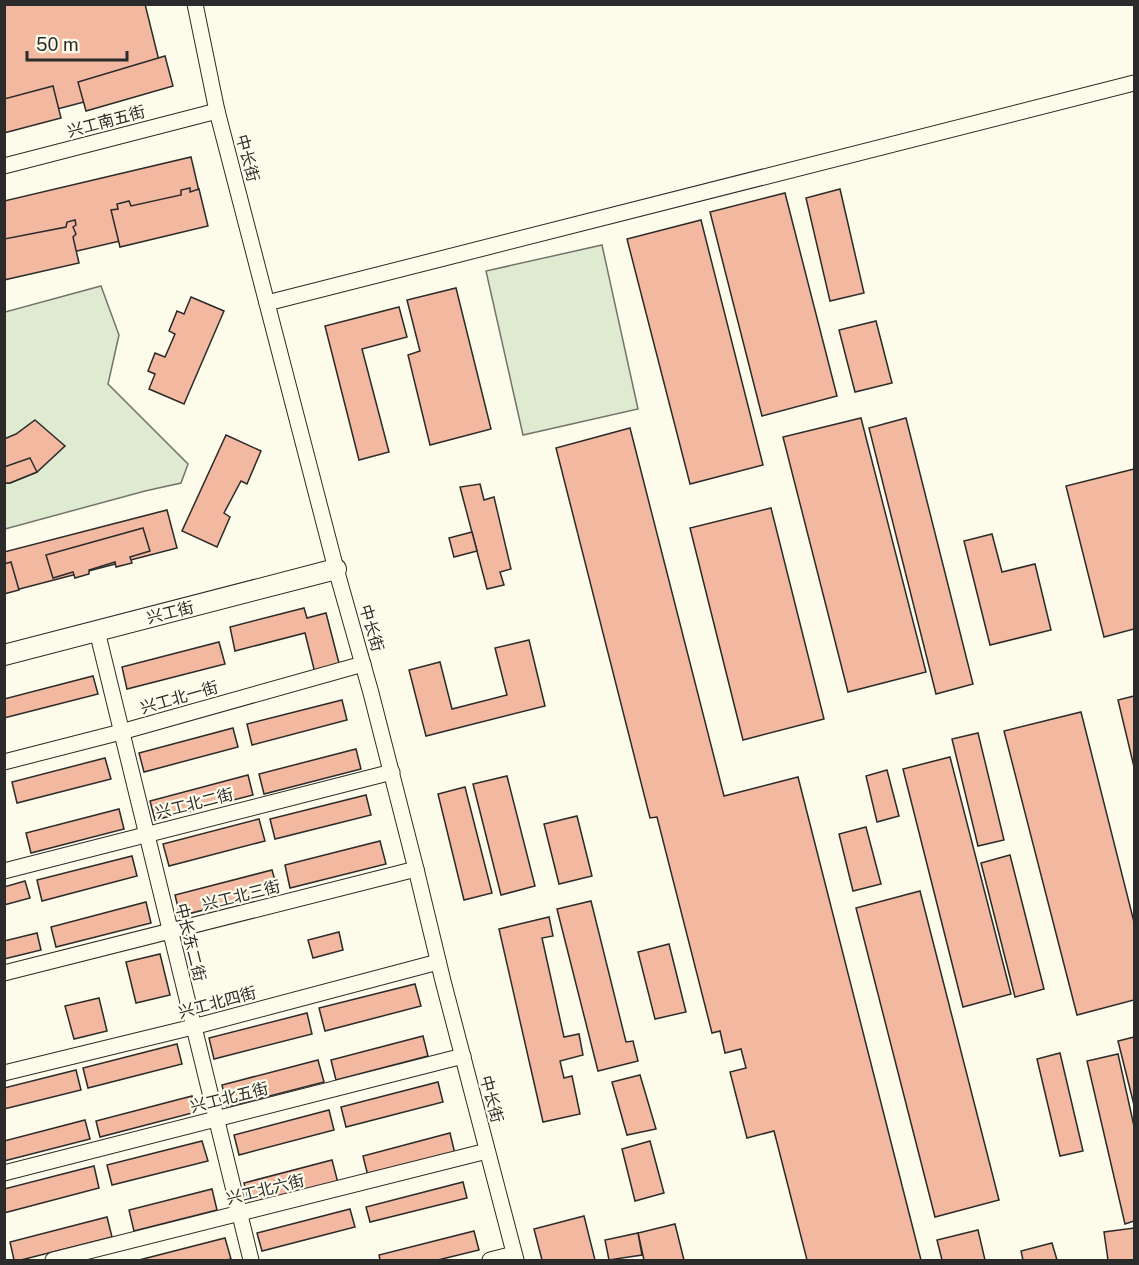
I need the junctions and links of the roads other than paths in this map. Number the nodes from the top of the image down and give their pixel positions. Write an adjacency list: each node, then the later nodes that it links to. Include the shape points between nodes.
1 (195, 4): 3 (street, 中长街)
2 (1134, 83): 5 (street)
3 (217, 111): 4 (street, 兴工南五街); 5 (street, 中长街)
4 (4, 166)
5 (267, 303): 6 (street, 中长街)
6 (336, 570): 7 (main road, 兴工街); 9 (street, 中长街)
7 (97, 631): 8 (main road, 兴工街); 10 (street, 中长东二街)
8 (4, 655)
9 (363, 664): 10 (street, 兴工北一街); 12 (street, 中长街)
10 (121, 732): 11 (street, 兴工北一街); 13 (street, 中长东二街)
11 (4, 762)
12 (392, 772): 13 (street, 兴工北二街); 14 (street, 中长街)
13 (146, 834): 15 (street, 兴工北二街); 16 (street, 中长东二街)
14 (416, 868): 16 (street, 兴工北三街); 17 (street, 中长街)
15 (4, 871)
16 (170, 931): 18 (street, 兴工北三街); 19 (street, 中长东二街)
17 (438, 962): 19 (street, 兴工北四街); 20 (street, 中长街)
18 (4, 974)
19 (193, 1027): 21 (street, 兴工北四街); 22 (street, 中长东二街)
20 (463, 1056): 22 (street, 兴工北五街); 23 (street, 中长街)
21 (4, 1073)
22 (216, 1119): 24 (street, 兴工北五街); 25 (street, 中长东二街)
23 (487, 1151): 25 (street, 兴工北六街); 26 (street, 中长街)
24 (4, 1173)
25 (240, 1214): 27 (street, 兴工北六街); 28 (street, 中长东二街)
26 (515, 1257): 29 (street)
27 (52, 1260)
28 (251, 1260)
29 (490, 1260)

